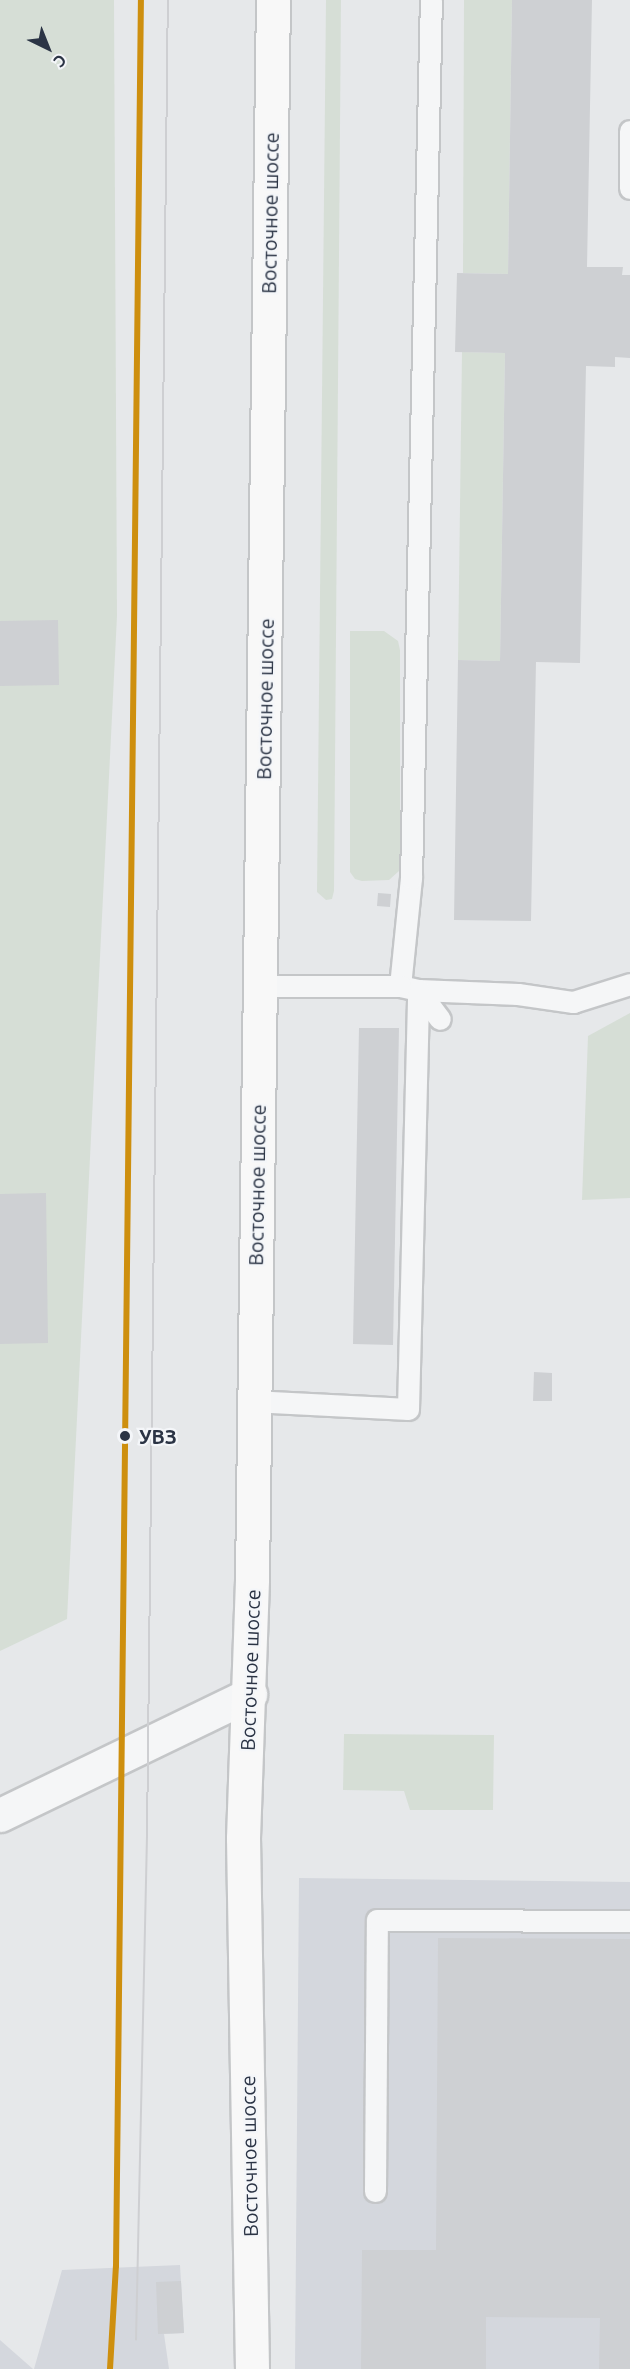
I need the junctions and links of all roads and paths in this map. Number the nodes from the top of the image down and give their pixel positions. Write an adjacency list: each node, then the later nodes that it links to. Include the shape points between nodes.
1 (273, 0): 6 (main road, Восточное шоссе)
2 (430, 0): 7 (lane)
3 (630, 131): 4 (lane)
4 (630, 188)
5 (630, 984): 7 (lane, via 573,1002 518,994)
6 (262, 986): 7 (lane); 9 (main road, Восточное шоссе)
7 (409, 988): 8 (lane); 9 (lane, via 415,1409)
8 (440, 1018)
9 (252, 1401): 10 (main road, Восточное шоссе)
10 (250, 1694): 11 (street); 14 (main road, Восточное шоссе, via 243,1838)
11 (0, 1815)
12 (630, 1922): 13 (lane, via 377,1920)
13 (375, 2191)
14 (252, 2369)

